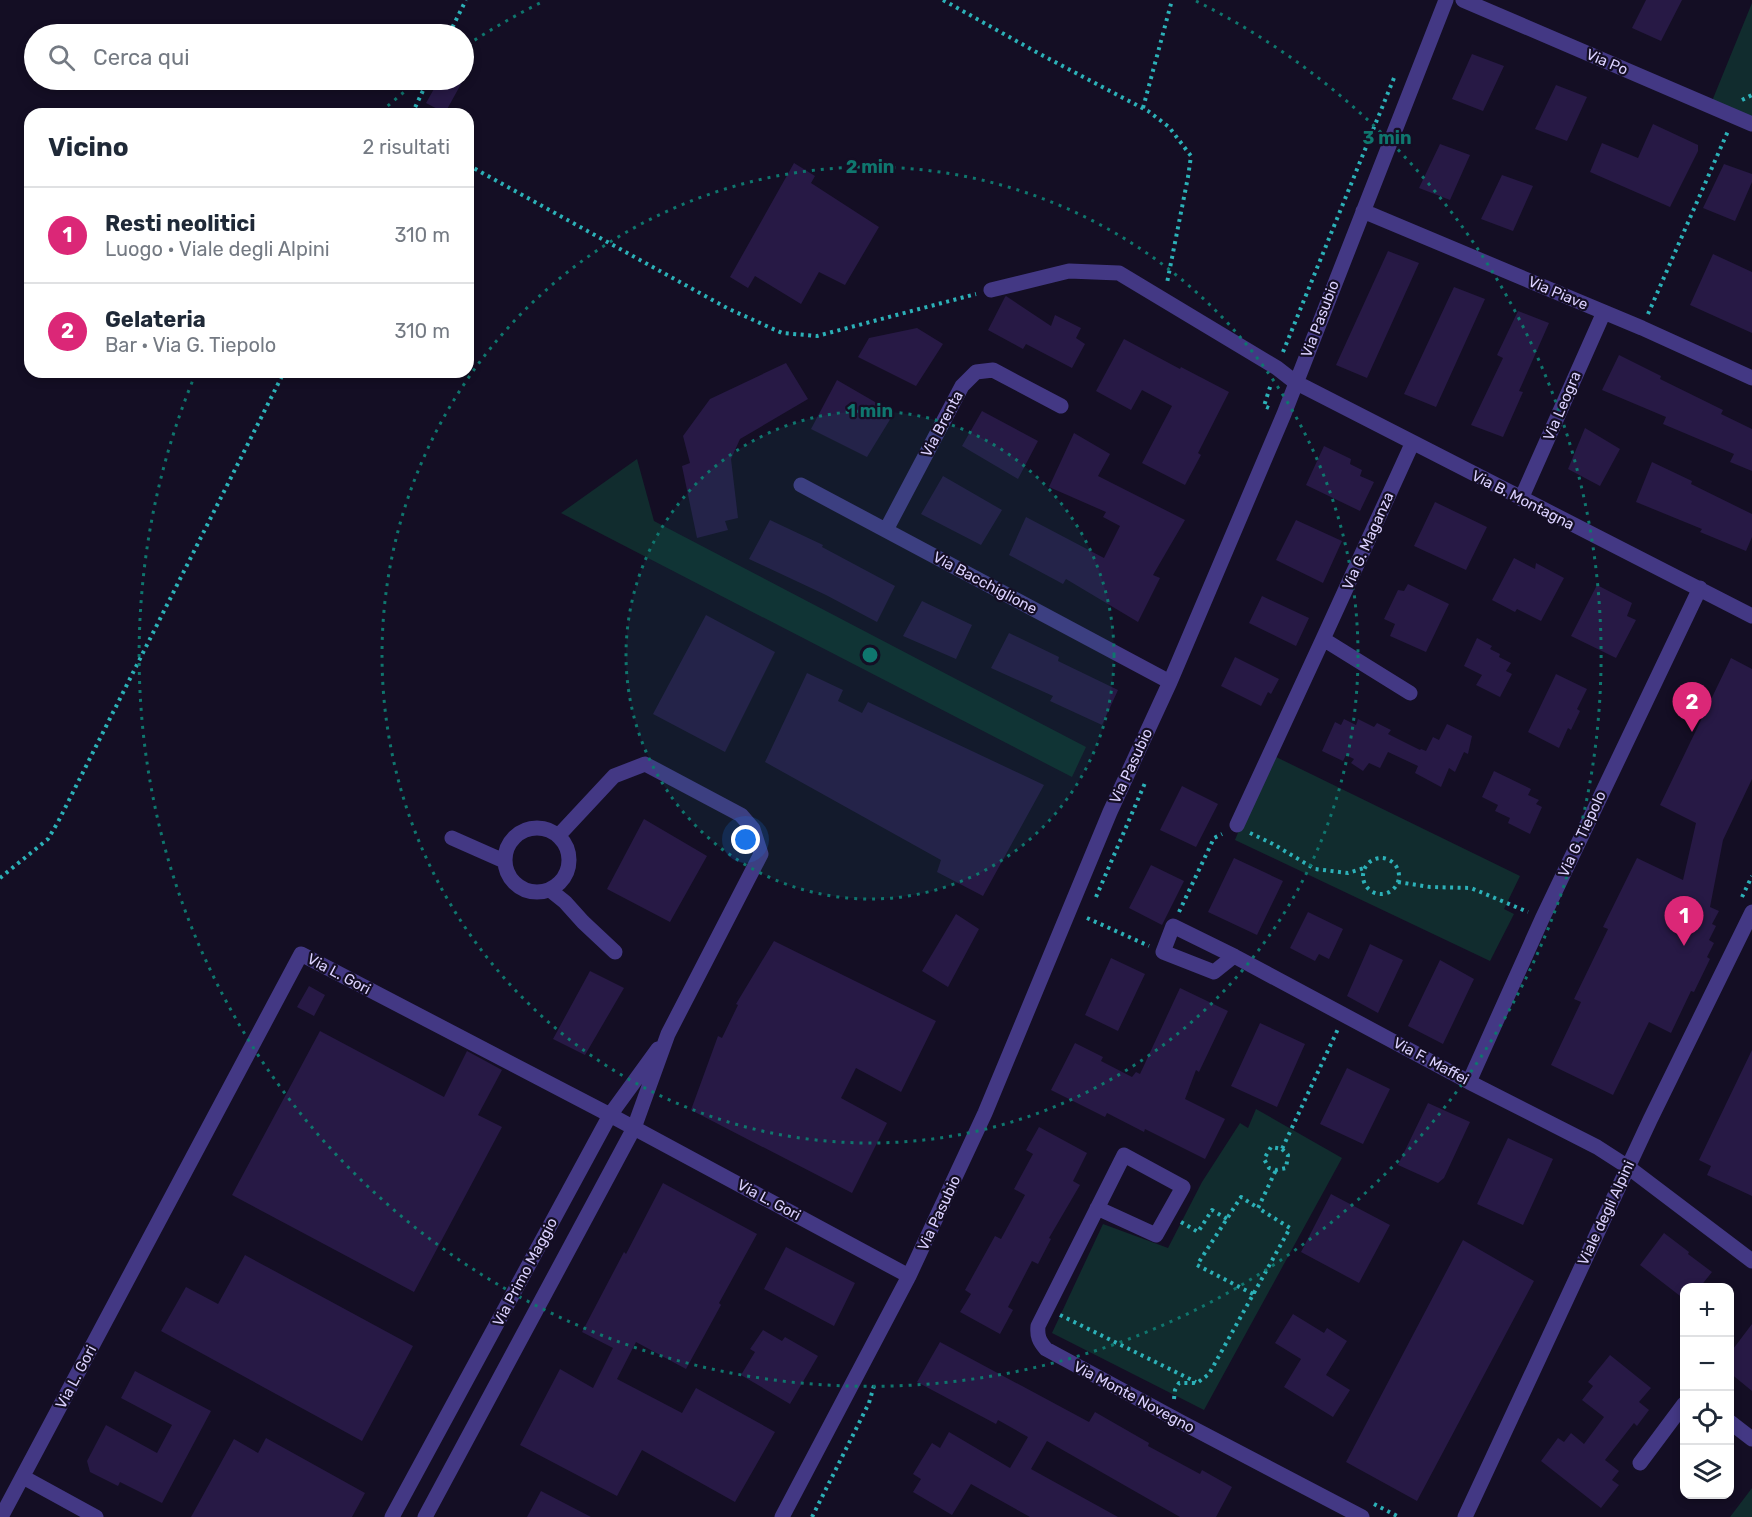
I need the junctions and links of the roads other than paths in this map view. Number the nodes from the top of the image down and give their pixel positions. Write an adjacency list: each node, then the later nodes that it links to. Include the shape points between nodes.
1 (1446, 0): 4 (street, Via Pasubio)
2 (1463, 0): 3 (street, Via Po)
3 (1752, 124)
4 (1363, 211): 6 (street, Via Piave); 8 (street, Via Pasubio)
5 (991, 290): 8 (street, Via B. Montagna, via 1069,271 1119,273)
6 (1604, 312): 7 (street, Via Piave); 12 (street, Via Leogra)
7 (1752, 378)
8 (1295, 382): 10 (street, Via B. Montagna); 17 (street, Via Pasubio)
9 (1061, 406): 13 (street, Via Brenta, via 993,370 976,372 962,386)
10 (1412, 444): 12 (street, Via B. Montagna); 16 (street, Via G. Maganza)
11 (801, 485): 13 (street, Via Bacchiglione)
12 (1521, 499): 14 (street, Via B. Montagna)
13 (886, 530): 17 (street, Via Bacchiglione)
14 (1700, 588): 15 (street, Via B. Montagna); 28 (street, Via G. Tiepolo)
15 (1752, 616)
16 (1323, 639): 18 (street); 19 (street, Via G. Maganza)
17 (1170, 681): 34 (street, Via Pasubio, via 1110,812 986,1113)
18 (1410, 693)
19 (1237, 825)
20 (559, 835): 22 (street, via 545,828 523,831 507,846); 23 (street, via 570,859 561,882); 27 (street, Via Primo Maggio, via 614,776 645,764 741,815 753,829 761,854)
21 (452, 837): 22 (street)
22 (504, 861): 23 (street, via 506,872 519,888 529,892)
23 (550, 890): 25 (street)
24 (1752, 912): 31 (street, Viale degli Alpini)
25 (615, 952)
26 (1234, 956): 26 (street, Via F. Maffei, via 1173,926 1163,952 1214,972); 28 (street, Via F. Maffei)
27 (668, 1034): 29 (street, Via Primo Maggio); 30 (street, Via Primo Maggio)
28 (1469, 1082): 31 (street, Via F. Maffei, via 1597,1147)
29 (610, 1114): 30 (street, Via L. Gori); 35 (street, Via Primo Maggio); 41 (street, Via L. Gori, via 301,954)
30 (634, 1128): 34 (street, Via L. Gori); 36 (street, Via Primo Maggio)
31 (1628, 1167): 33 (street, Via F. Maffei); 48 (street, Viale degli Alpini)
32 (1098, 1208): 32 (street, Via Monte Novegno, via 1124,1155 1183,1187 1156,1235); 47 (street, Via Monte Novegno, via 1038,1326 1040,1342 1046,1349 1170,1417)
33 (1752, 1261)
34 (909, 1276): 46 (street, Via Pasubio)
35 (495, 1328): 36 (street); 44 (street, Via Primo Maggio)
36 (519, 1341): 45 (street, Via Primo Maggio)
37 (1680, 1409): 40 (street)
38 (1734, 1425): 39 (street)
39 (1752, 1439)
40 (1640, 1463)
41 (23, 1477): 42 (street, Via L. Gori); 43 (street)
42 (1, 1517)
43 (96, 1517)
44 (392, 1517)
45 (425, 1517)
46 (782, 1517)
47 (1362, 1517)
48 (1465, 1517)

